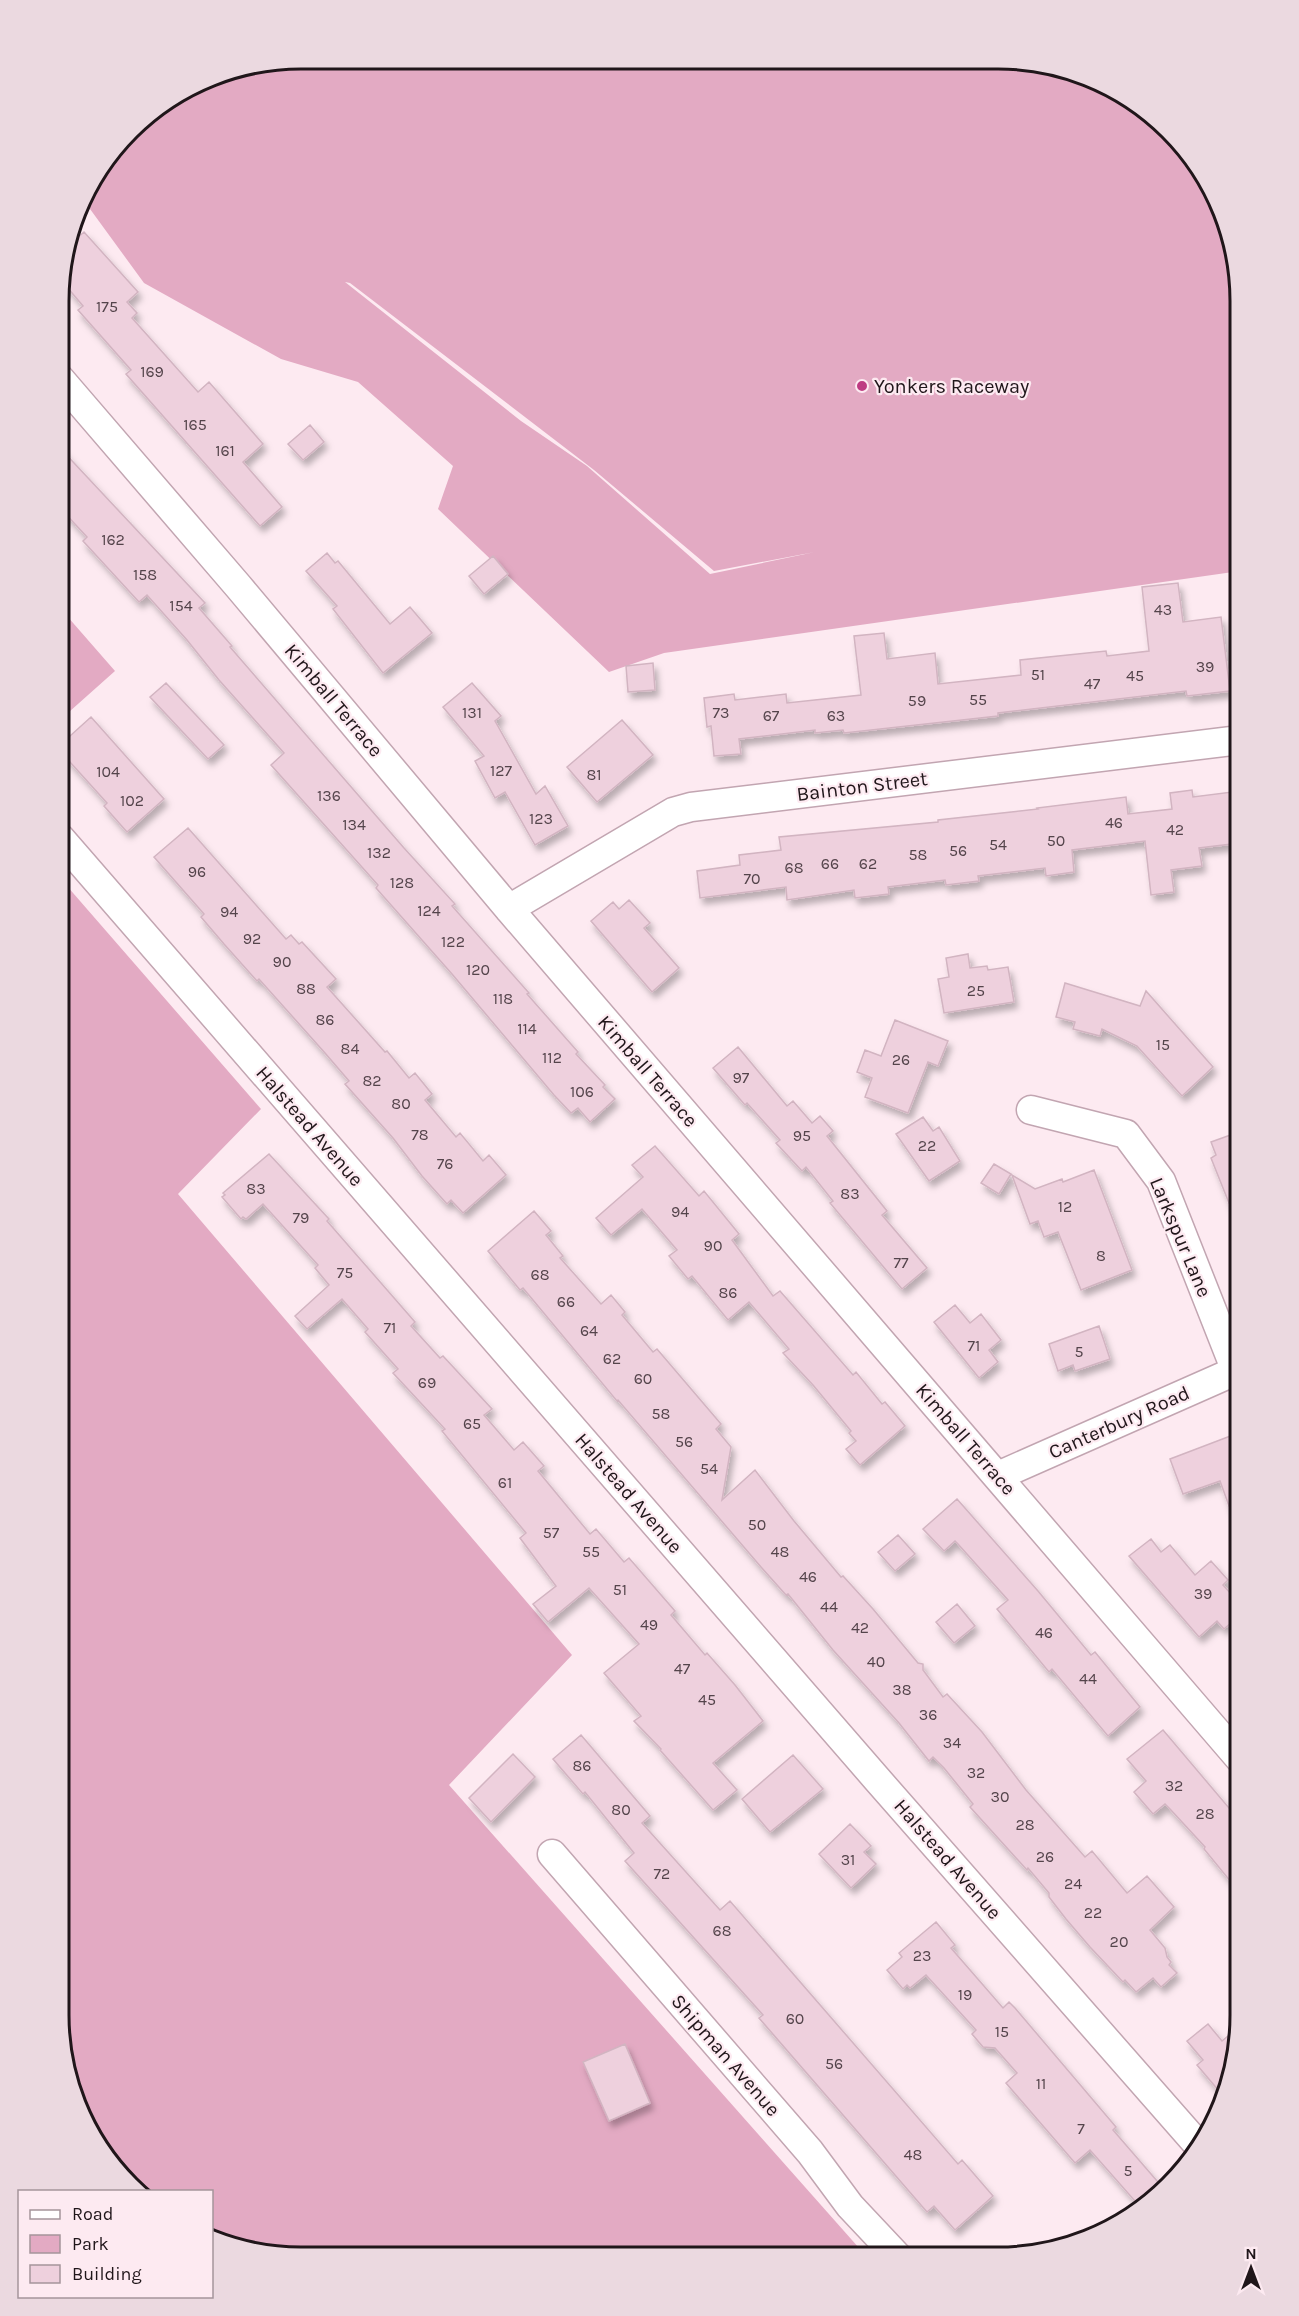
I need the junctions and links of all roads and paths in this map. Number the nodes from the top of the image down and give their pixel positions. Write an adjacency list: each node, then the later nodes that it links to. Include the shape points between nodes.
1 (69, 389): 4 (street, Kimball Terrace)
2 (1230, 742): 4 (street, Bainton Street, via 691,807 673,812)
3 (69, 848): 11 (street, Halstead Avenue)
4 (509, 909): 8 (street, Kimball Terrace)
5 (1031, 1110): 6 (street, Larkspur Lane, via 1126,1134 1161,1181)
6 (1230, 1350)
7 (1230, 1374): 8 (street, Canterbury Road)
8 (998, 1476): 9 (street, Kimball Terrace)
9 (1230, 1747)
10 (552, 1854): 12 (street, Shipman Avenue)
11 (1194, 2140)
12 (889, 2247)

